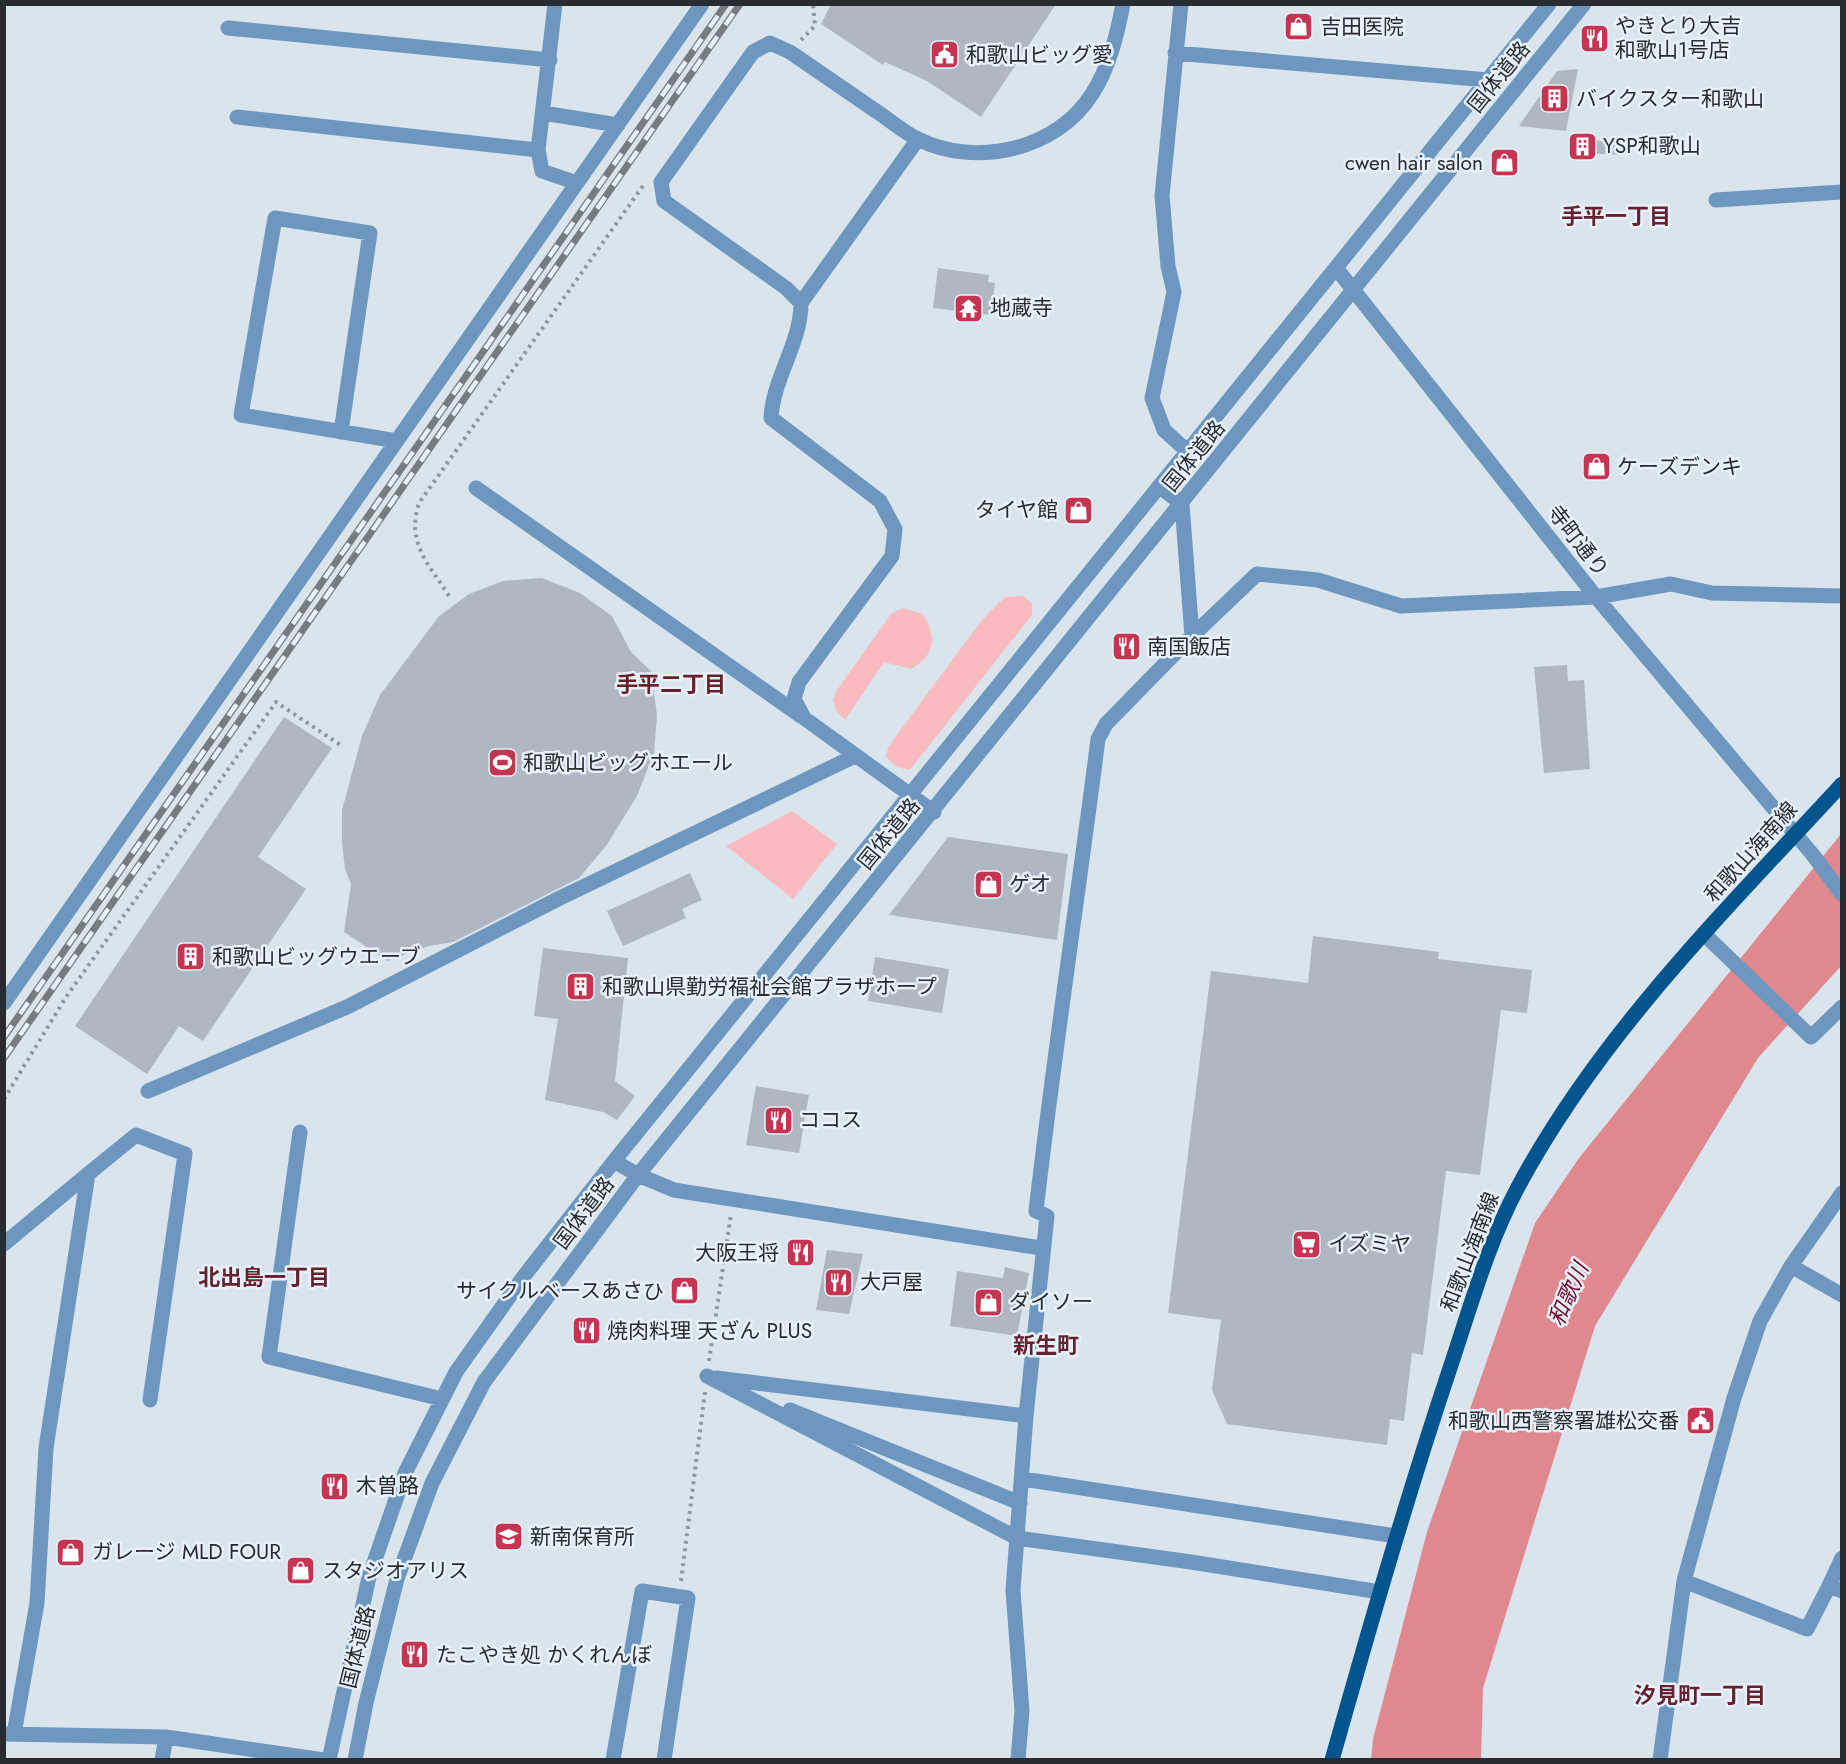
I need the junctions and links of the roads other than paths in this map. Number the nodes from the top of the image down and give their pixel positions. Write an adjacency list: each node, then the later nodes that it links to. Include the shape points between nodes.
1 (555, 4): 9 (street)
2 (702, 4): 13 (street)
3 (1123, 4): 14 (street, via 1116,42 1092,95 1069,120 1033,143 995,153 957,152)
4 (1181, 4): 8 (street)
5 (1549, 4): 10 (street, 国体道路)
6 (1584, 4): 20 (street, 国体道路)
7 (228, 28): 9 (street)
8 (1175, 53): 10 (street); 24 (street, via 1162,196 1174,292 1152,398 1164,430)
9 (550, 60): 11 (street)
10 (1488, 80): 19 (street, 国体道路)
11 (543, 113): 13 (street); 15 (street)
12 (237, 117): 15 (street)
13 (618, 125): 16 (street)
14 (918, 139): 21 (street); 21 (street, via 790,52 770,43 753,52 661,182 664,201 786,288)
15 (538, 150): 16 (street, via 542,171)
16 (577, 183): 23 (street)
17 (1842, 192): 18 (street)
18 (1716, 200)
19 (1336, 268): 20 (street, 寺町通り); 24 (street, 国体道路)
20 (1354, 291): 27 (street, 国体道路); 29 (street, 寺町通り)
21 (801, 303): 31 (street, via 801,318 772,398 771,418 880,501 895,529 892,556 799,682 794,699)
22 (342, 432): 22 (street, via 241,415 274,218 370,233); 23 (street)
23 (397, 441): 39 (street)
24 (1187, 451): 25 (street, 国体道路)
25 (1159, 486): 27 (street); 34 (street, 国体道路)
26 (476, 488): 31 (street)
27 (1182, 504): 30 (street); 35 (street, 国体道路)
28 (1842, 596): 29 (street, via 1712,593 1671,584)
29 (1596, 597): 30 (street, via 1401,606 1318,580 1257,574); 36 (street, 寺町通り)
30 (1192, 636): 48 (street, via 1106,724 1098,739 1042,1155 1036,1211 1047,1216)
31 (804, 718): 32 (street)
32 (855, 756): 34 (street); 41 (street, via 560,898 347,1007)
33 (1842, 784): 36 (main road, 和歌山海南線)
34 (909, 795): 35 (street); 43 (street, 国体道路)
35 (934, 812): 45 (street, 国体道路)
36 (1795, 835): 37 (street, 寺町通り); 38 (main road, 和歌山海南線)
37 (1842, 894)
38 (1704, 934): 40 (street, via 1811,1037); 57 (main road, 和歌山海南線, via 1641,1005 1570,1100 1518,1188 1492,1242)
39 (4, 1003)
40 (1842, 1007)
41 (148, 1091)
42 (300, 1132): 52 (street, via 269,1357)
43 (614, 1161): 45 (street); 52 (street, 国体道路, via 524,1276 456,1372)
44 (88, 1174): 47 (street); 53 (street, via 136,1134 185,1154); 63 (street, via 46,1448 37,1603)
45 (638, 1175): 48 (street, via 674,1190); 68 (street, 国体道路, via 484,1382 432,1483 397,1579)
46 (1842, 1193): 49 (street)
47 (4, 1244)
48 (1041, 1248): 54 (street)
49 (1791, 1266): 50 (street); 60 (street, via 1760,1321 1734,1398)
50 (1842, 1294)
51 (707, 1376): 54 (street); 56 (street); 58 (street)
52 (442, 1399): 67 (street, 国体道路, via 405,1473 369,1577)
53 (150, 1400)
54 (1026, 1416): 55 (street)
55 (1023, 1479): 56 (street); 57 (street)
56 (1020, 1503): 58 (street)
57 (1396, 1536): 62 (main road, 和歌山海南線)
58 (1017, 1538): 62 (street); 71 (street, via 1013,1590 1022,1711)
59 (1842, 1558): 61 (street)
60 (1684, 1581): 61 (street, via 1807,1629); 73 (street)
61 (1835, 1588)
62 (1380, 1592): 72 (main road, 和歌山海南線)
63 (9, 1734): 64 (street)
64 (166, 1737): 65 (street); 66 (street)
65 (162, 1760)
66 (324, 1760)
67 (329, 1760)
68 (355, 1760)
69 (613, 1760): 70 (street, via 642,1591 688,1598)
70 (664, 1760)
71 (1018, 1760)
72 (1332, 1760)
73 (1659, 1760)

